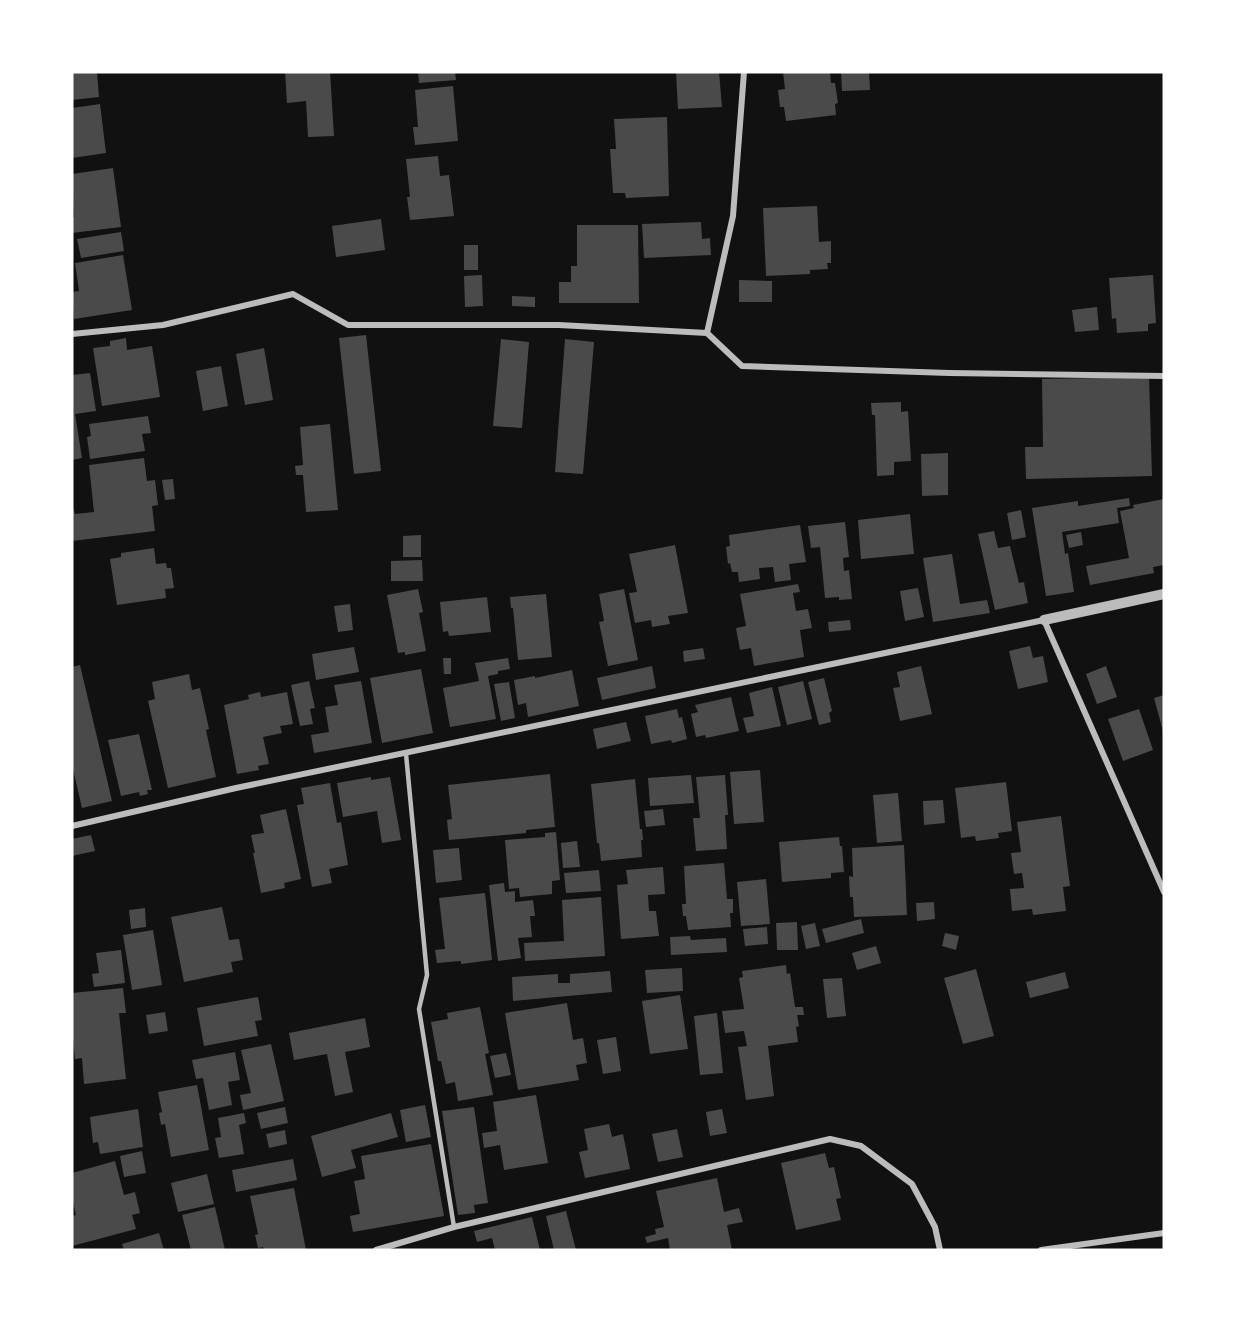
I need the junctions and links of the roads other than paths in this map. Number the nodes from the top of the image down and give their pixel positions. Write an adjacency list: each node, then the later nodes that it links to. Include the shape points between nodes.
1 (744, 72): 2 (street, via 733,216)
2 (707, 333): 3 (street, via 558,326 348,326 293,294 163,325); 4 (street, via 742,366)
3 (72, 334)
4 (1164, 376)
5 (1164, 594): 6 (street)
6 (1044, 620): 7 (street); 9 (street)
7 (406, 754): 8 (street); 10 (lane, via 427,975 419,1009)
8 (72, 826)
9 (1164, 892)
10 (454, 1227): 12 (street); 13 (street, via 830,1139 861,1146 912,1184 935,1227)
11 (1164, 1233): 14 (street)
12 (376, 1250)
13 (940, 1250)
14 (1041, 1250)

